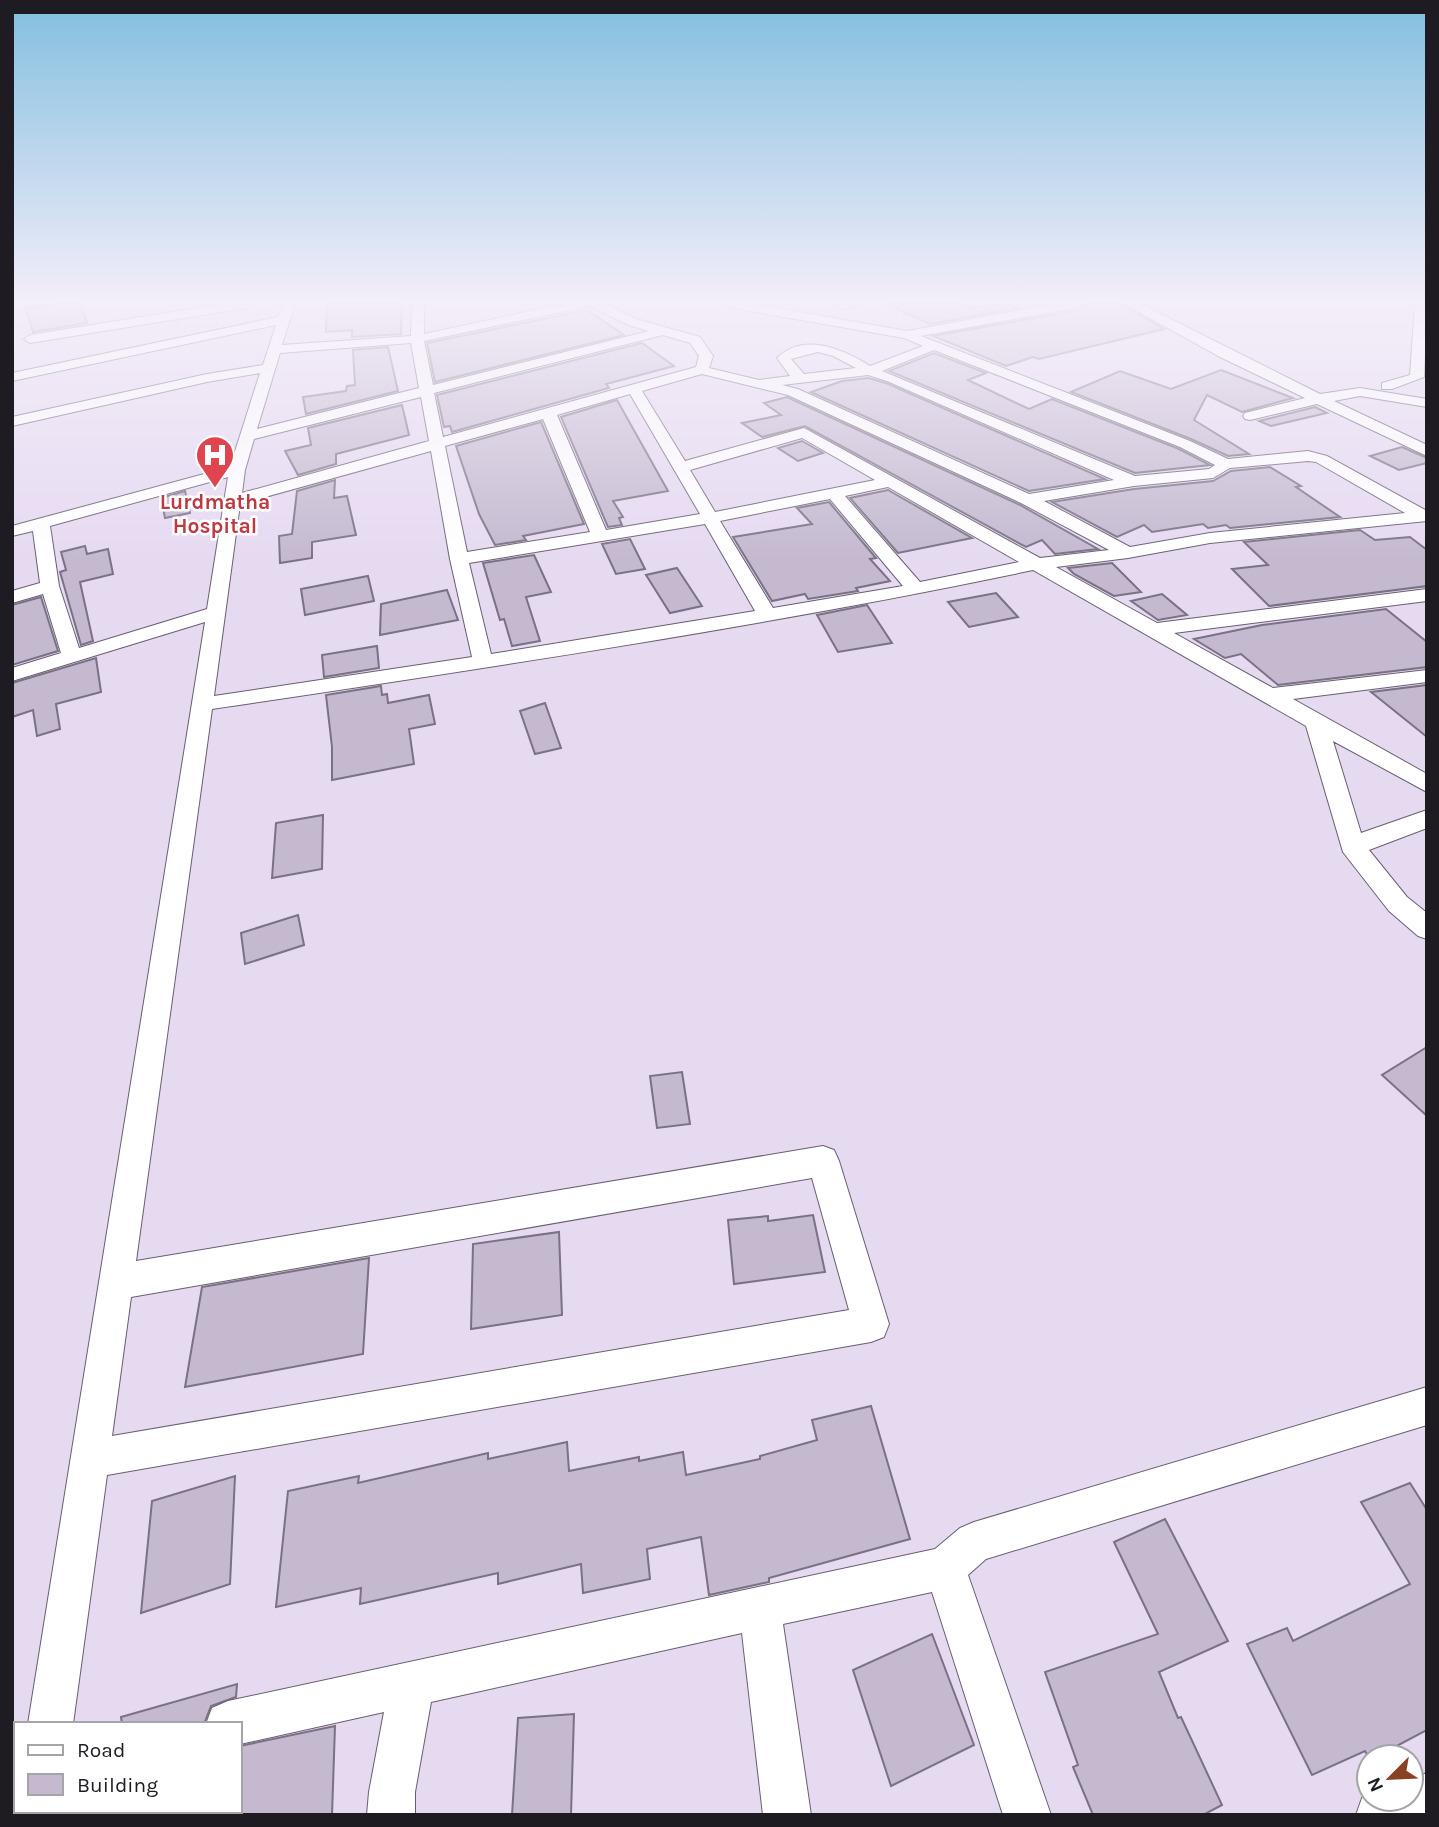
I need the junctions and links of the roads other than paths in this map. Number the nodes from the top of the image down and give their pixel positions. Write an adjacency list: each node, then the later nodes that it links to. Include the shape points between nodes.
1 (162, 388): 16 (street)
2 (262, 388): 17 (street)
3 (426, 388): 11 (street)
4 (442, 388): 11 (street)
5 (640, 388): 10 (street)
6 (776, 388): 26 (street)
7 (915, 388): 23 (street)
8 (1042, 388): 20 (street)
9 (1297, 388): 12 (street)
10 (634, 390): 14 (street); 21 (street)
11 (427, 392): 17 (street); 18 (street)
12 (1318, 399): 13 (street, via 1360,392); 15 (street); 19 (street)
13 (1427, 402)
14 (548, 412): 18 (street); 32 (street)
15 (1250, 416)
16 (12, 422)
17 (248, 436): 22 (street)
18 (438, 446): 27 (street); 34 (street)
19 (1427, 452)
20 (1226, 464): 23 (street, via 1213,473); 28 (street, via 1308,456 1321,459)
21 (682, 467): 24 (street, via 804,433); 29 (street)
22 (237, 470): 27 (street); 30 (street)
23 (1134, 481): 26 (street)
24 (889, 482): 25 (street); 35 (street)
25 (833, 492): 29 (street); 37 (street)
26 (1027, 499): 33 (street)
27 (233, 501): 40 (street)
28 (1424, 516): 33 (street, via 1210,538)
29 (709, 518): 32 (street); 41 (street)
30 (41, 524): 31 (street); 36 (street)
31 (12, 531)
32 (599, 534): 34 (street)
33 (1128, 554): 35 (street)
34 (459, 559): 44 (street)
35 (1035, 564): 37 (street); 42 (street)
36 (50, 586): 39 (street); 43 (street)
37 (916, 589): 41 (street)
38 (1427, 595): 42 (street)
39 (12, 597)
40 (215, 613): 43 (street); 48 (street)
41 (767, 615): 44 (street)
42 (1151, 629): 47 (street)
43 (72, 657): 45 (street)
44 (483, 662): 48 (street)
45 (12, 675)
46 (1427, 676): 47 (street)
47 (1272, 695): 49 (street)
48 (203, 704): 54 (street)
49 (1315, 719): 50 (street); 52 (street)
50 (1427, 784)
51 (1427, 819): 52 (street)
52 (1352, 846): 53 (street, via 1398,904)
53 (1427, 928)
54 (116, 1282): 56 (street); 56 (street, via 823,1161 871,1324)
55 (1427, 1406): 57 (street, via 974,1542)
56 (89, 1459): 60 (street)
57 (945, 1568): 58 (street); 65 (street)
58 (760, 1608): 59 (street); 64 (street)
59 (412, 1684): 61 (street); 63 (street)
60 (50, 1722)
61 (237, 1722)
62 (1427, 1796): 66 (street)
63 (391, 1815)
64 (787, 1815)
65 (1027, 1815)
66 (1378, 1815)

